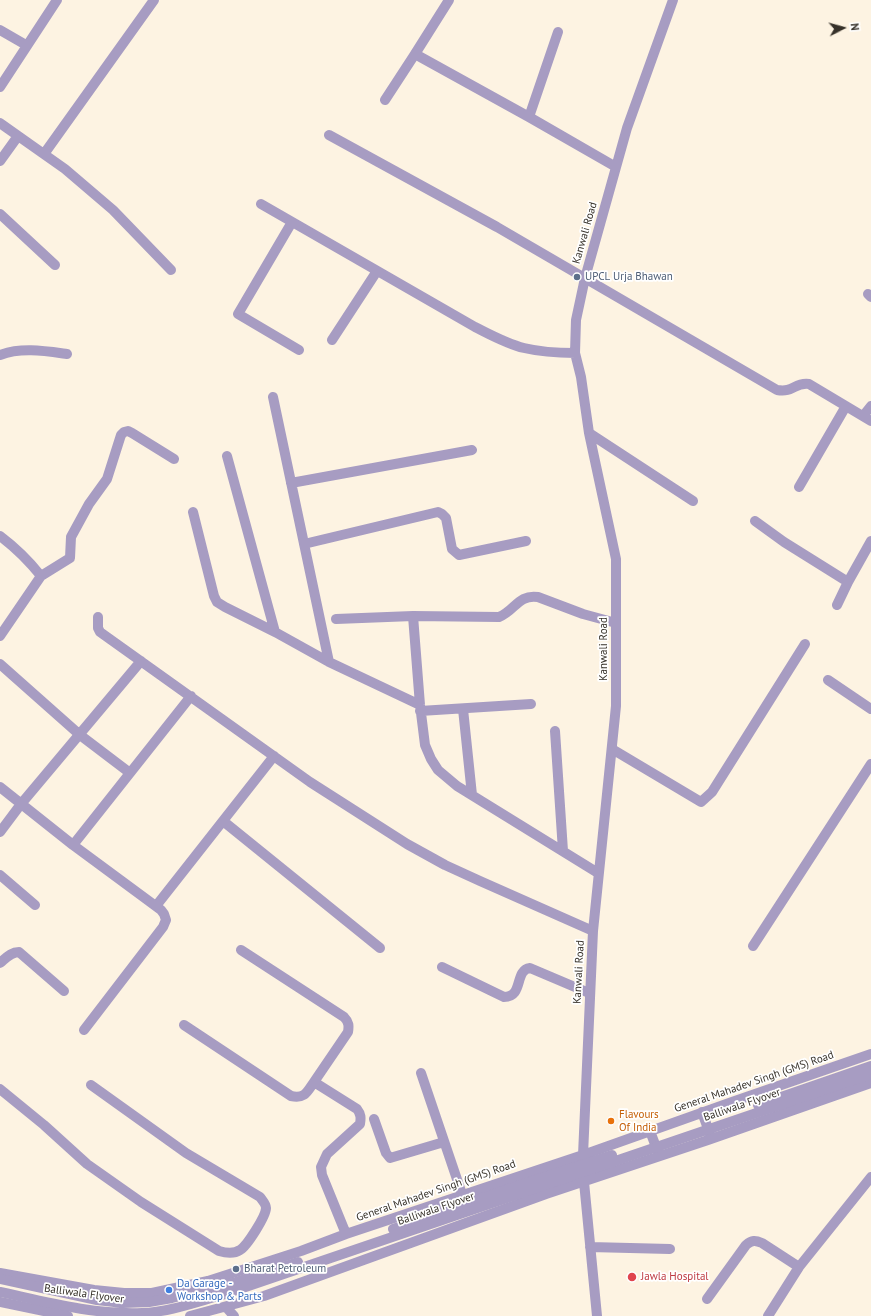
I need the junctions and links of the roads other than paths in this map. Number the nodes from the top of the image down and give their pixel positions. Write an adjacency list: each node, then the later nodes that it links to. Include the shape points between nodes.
1 (57, 0): 7 (street)
2 (154, 0): 15 (street)
3 (449, 0): 8 (street)
4 (674, 0): 17 (street, Kanwali Road, via 627,128)
5 (0, 30): 7 (street)
6 (558, 32): 11 (street)
7 (26, 45): 9 (street)
8 (415, 54): 10 (street); 11 (street)
9 (0, 87)
10 (385, 100)
11 (530, 117): 17 (street)
12 (0, 123): 14 (street)
13 (329, 135): 24 (street)
14 (18, 136): 15 (street); 16 (street)
15 (44, 154): 22 (street, via 113,210)
16 (0, 161)
17 (616, 167): 24 (street, Kanwali Road)
18 (261, 204): 20 (street)
19 (0, 214): 21 (street)
20 (292, 222): 23 (street); 26 (street, via 238,314)
21 (55, 265)
22 (171, 270)
23 (377, 271): 25 (street); 27 (street, via 498,339 523,348)
24 (585, 278): 27 (street, Kanwali Road, via 576,320); 31 (street, via 777,390 784,392 803,383 810,384)
25 (332, 340)
26 (299, 350)
27 (575, 353): 34 (street, Kanwali Road)
28 (67, 354): 29 (street, via 22,351)
29 (0, 355)
30 (273, 397): 38 (street)
31 (846, 406): 33 (street); 39 (street)
32 (871, 406): 33 (street)
33 (867, 419)
34 (589, 433): 40 (street); 53 (street, Kanwali Road, via 616,559)
35 (472, 450): 38 (street)
36 (227, 456): 54 (street)
37 (174, 459): 47 (street, via 132,433 124,432 107,479 89,504 71,537 70,558)
38 (292, 483): 46 (street)
39 (799, 487)
40 (694, 501)
41 (193, 512): 54 (street, via 214,596 218,602)
42 (755, 521): 48 (street)
43 (0, 536): 47 (street, via 28,560)
44 (526, 541): 46 (street, via 459,555 452,549 446,518 438,512)
45 (871, 541): 48 (street)
46 (304, 544): 58 (street)
47 (41, 576): 55 (street)
48 (848, 582): 49 (street)
49 (837, 605)
50 (413, 616): 52 (street); 53 (street, via 499,617 510,611 524,597 531,596); 63 (street)
51 (98, 617): 57 (street, via 100,632)
52 (336, 619)
53 (616, 623): 68 (street, Kanwali Road, via 616,706)
54 (275, 632): 58 (street)
55 (0, 636)
56 (806, 644): 68 (street, via 712,792 701,802)
57 (141, 661): 61 (street); 67 (street)
58 (329, 662): 63 (street)
59 (0, 664): 67 (street)
60 (828, 680): 65 (street)
61 (191, 696): 69 (street); 71 (street)
62 (531, 704): 64 (street)
63 (420, 708): 64 (street); 73 (street, via 431,759 446,778)
64 (463, 709): 73 (street)
65 (871, 709)
66 (555, 731): 78 (street)
67 (80, 735): 71 (street); 74 (street)
68 (612, 749): 79 (street, Kanwali Road)
69 (274, 756): 75 (street); 83 (street, via 407,844 445,865)
70 (871, 764): 84 (street)
71 (130, 773): 77 (street)
72 (0, 787): 74 (street)
73 (472, 795): 78 (street)
74 (22, 804): 76 (street); 77 (street)
75 (223, 821): 82 (street); 85 (street)
76 (0, 832)
77 (73, 845): 82 (street)
78 (563, 851): 79 (street)
79 (598, 873): 83 (street, Kanwali Road)
80 (0, 876): 81 (street)
81 (35, 905)
82 (156, 906): 92 (street, via 164,914 166,920 163,927)
83 (593, 931): 90 (street, Kanwali Road)
84 (753, 946)
85 (380, 948)
86 (241, 950): 97 (street, via 347,1020 348,1032)
87 (0, 963): 89 (street, via 10,954 19,952)
88 (442, 967): 90 (street, via 504,997 510,997 516,992 526,968)
89 (64, 991)
90 (590, 993): 106 (street, Kanwali Road)
91 (184, 1025): 97 (street, via 291,1096 303,1096)
92 (84, 1030)
93 (871, 1054): 101 (street, General Mahadev Singh (GMS) Road)
94 (871, 1066): 119 (street, Balliwala Flyover, bridge, via 328,1252 200,1291 149,1302 123,1303 97,1300)
95 (421, 1073): 105 (street)
96 (871, 1074): 120 (street, Balliwala Flyover, bridge, via 222,1295 179,1307 142,1313 108,1312)
97 (314, 1082): 113 (street, via 360,1113 360,1124 328,1154 321,1167)
98 (871, 1083): 104 (street)
99 (91, 1085): 100 (street, via 186,1153 260,1197 266,1207 265,1214 245,1247 232,1253 219,1251 140,1202 87,1164)
100 (0, 1089)
101 (702, 1112): 103 (street, General Mahadev Singh (GMS) Road); 104 (street)
102 (374, 1119): 105 (street, via 386,1154 390,1158)
103 (650, 1131): 106 (street, General Mahadev Singh (GMS) Road); 107 (street)
104 (712, 1139): 107 (street)
105 (444, 1142): 110 (street)
106 (583, 1155): 109 (street, Kanwali Road); 110 (street, General Mahadev Singh (GMS) Road)
107 (659, 1157): 109 (street)
108 (871, 1177): 117 (street)
109 (584, 1182): 112 (street); 115 (street, Kanwali Road)
110 (462, 1195): 111 (street, General Mahadev Singh (GMS) Road); 112 (street)
111 (422, 1208): 113 (street, General Mahadev Singh (GMS) Road); 114 (street, via 430,1220)
112 (474, 1220): 114 (street)
113 (346, 1234): 118 (street, General Mahadev Singh (GMS) Road, via 301,1252 208,1281 152,1293 94,1290)
114 (430, 1236): 123 (street, via 264,1296)
115 (590, 1246): 116 (street); 127 (street, Kanwali Road)
116 (670, 1249)
117 (799, 1268): 121 (street, via 762,1243 751,1241); 128 (street)
118 (0, 1273)
119 (0, 1279)
120 (0, 1292)
121 (707, 1300)
122 (0, 1302): 124 (street)
123 (226, 1307): 125 (street); 126 (street)
124 (68, 1316)
125 (190, 1316)
126 (234, 1316)
127 (596, 1316)
128 (768, 1316)

